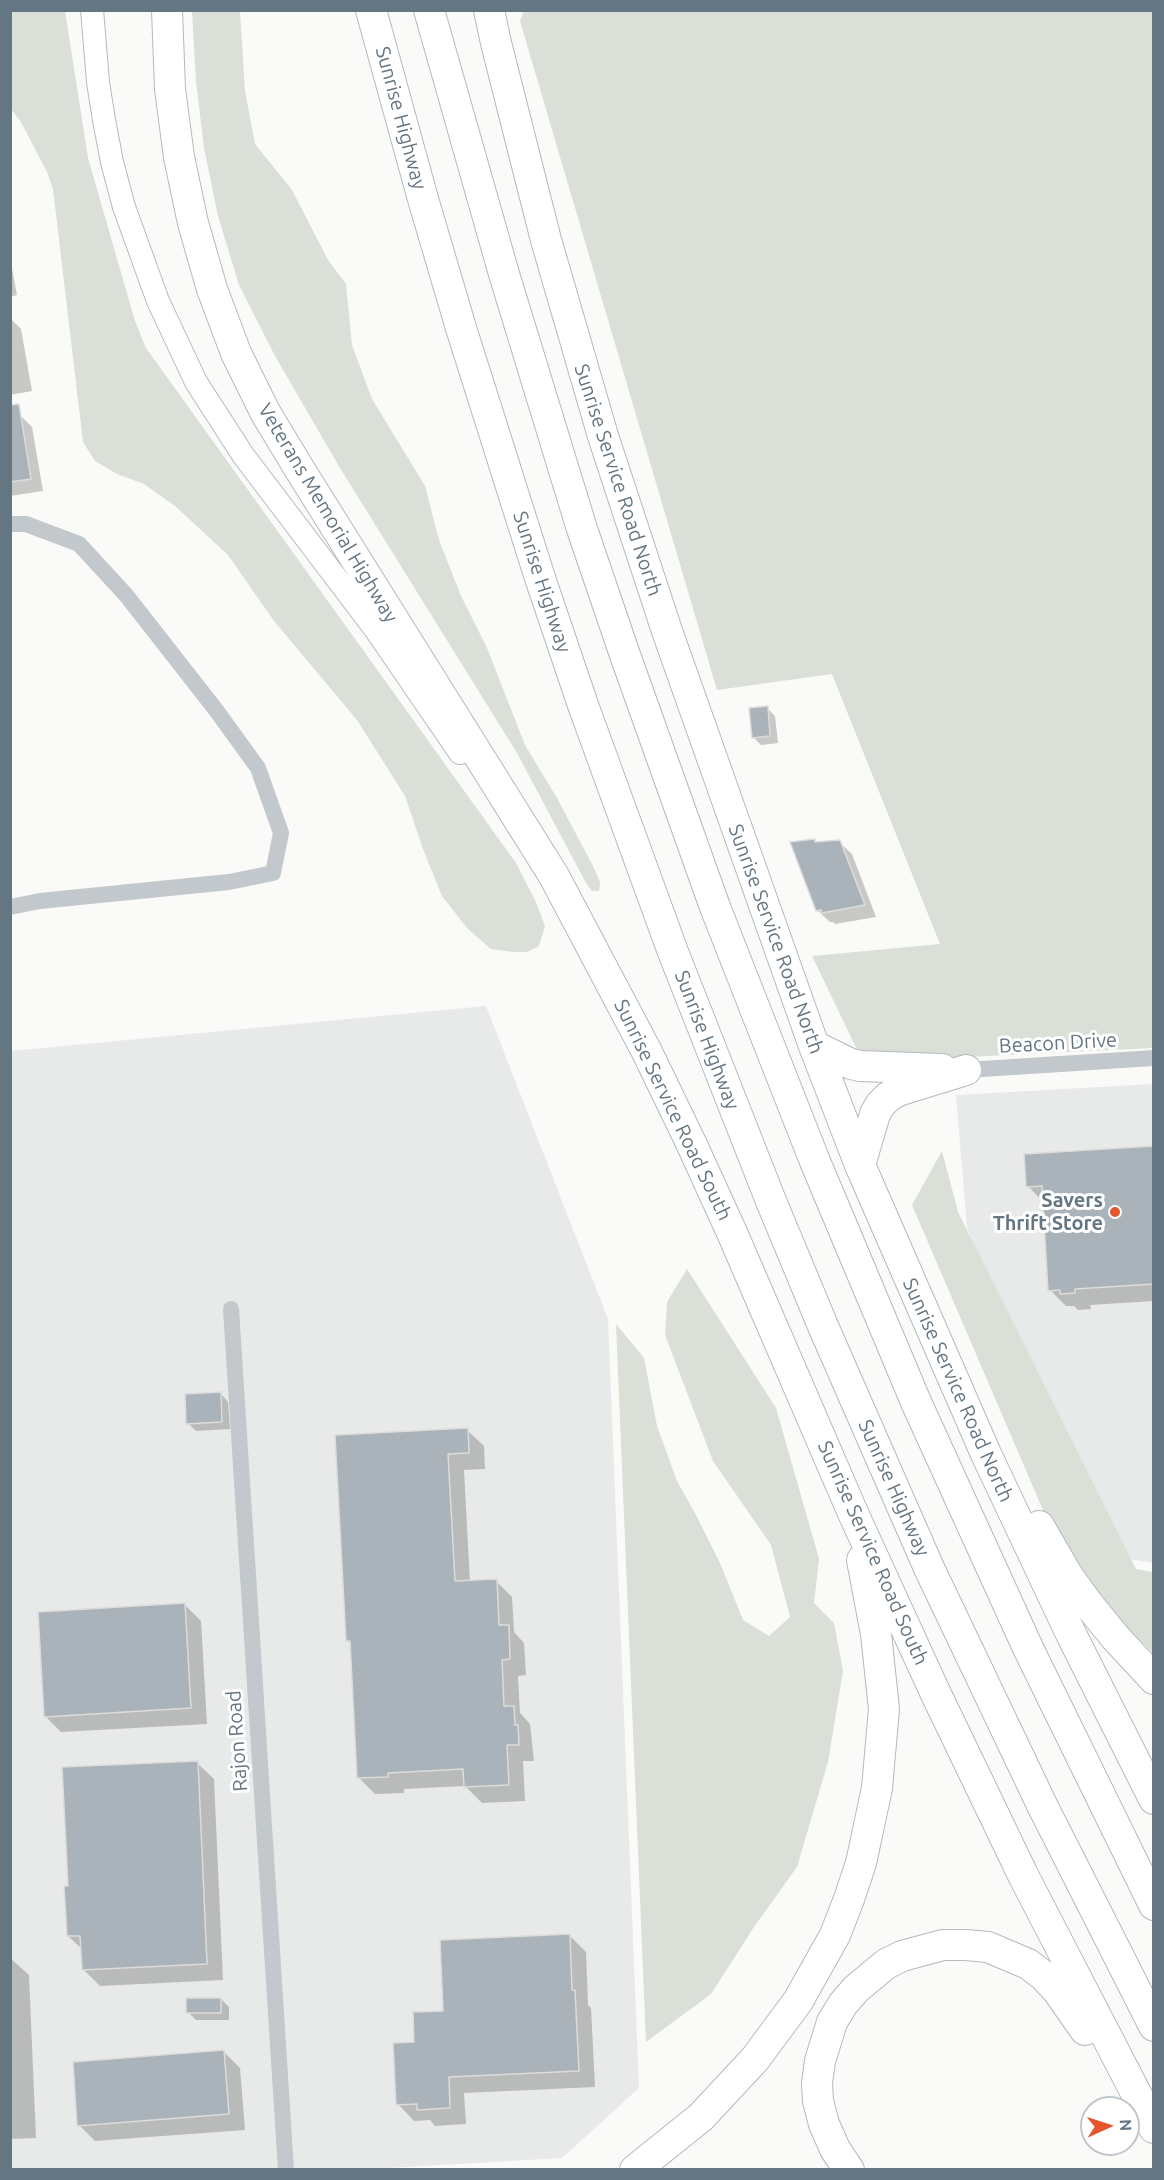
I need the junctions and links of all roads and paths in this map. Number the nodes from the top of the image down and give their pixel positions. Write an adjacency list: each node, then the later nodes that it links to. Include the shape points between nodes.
1 (92, 10): 8 (main road, via 104,120 124,207 158,301 196,382 243,455 404,669)
2 (167, 10): 8 (highway, Veterans Memorial Highway, via 170,89 179,157 209,278 236,352 265,412 300,470 554,876)
3 (371, 10): 19 (highway, Sunrise Highway, via 455,306 540,578 628,833 693,1005 788,1243 929,1568 1043,1807)
4 (429, 10): 18 (highway, via 572,497 715,907 814,1159 916,1402 1028,1648)
5 (488, 10): 9 (highway, Sunrise Service Road North, via 567,316 603,436 667,631)
6 (10, 524): 7 (street, via 26,524 80,544 126,595 258,768 281,833 273,873 229,882 40,901)
7 (10, 908)
8 (604, 972): 15 (highway, Sunrise Service Road South, via 692,1145)
9 (814, 1046): 11 (highway, via 860,1066); 12 (highway, Sunrise Service Road North)
10 (1154, 1058): 11 (street, Beacon Drive)
11 (966, 1070): 12 (highway, via 888,1097 875,1114)
12 (860, 1165): 13 (highway, Sunrise Service Road North)
13 (908, 1277): 16 (highway, via 963,1366 1052,1550 1089,1605); 17 (highway, Sunrise Service Road North, via 1023,1536)
14 (231, 1309): 21 (street, Rajon Road)
15 (853, 1513): 20 (highway, Sunrise Service Road South, via 1023,1875); 22 (highway, via 876,1634 884,1708 877,1788 849,1899 835,1935 778,2031 701,2117)
16 (1154, 1679)
17 (1154, 1799)
18 (1154, 1905)
19 (1154, 2026)
20 (1149, 2120): 23 (highway, via 1057,1990 1028,1964 988,1947 943,1945 886,1964 856,1989 832,2022 820,2061 818,2101 835,2149)
21 (286, 2169)
22 (635, 2169)
23 (849, 2169)

